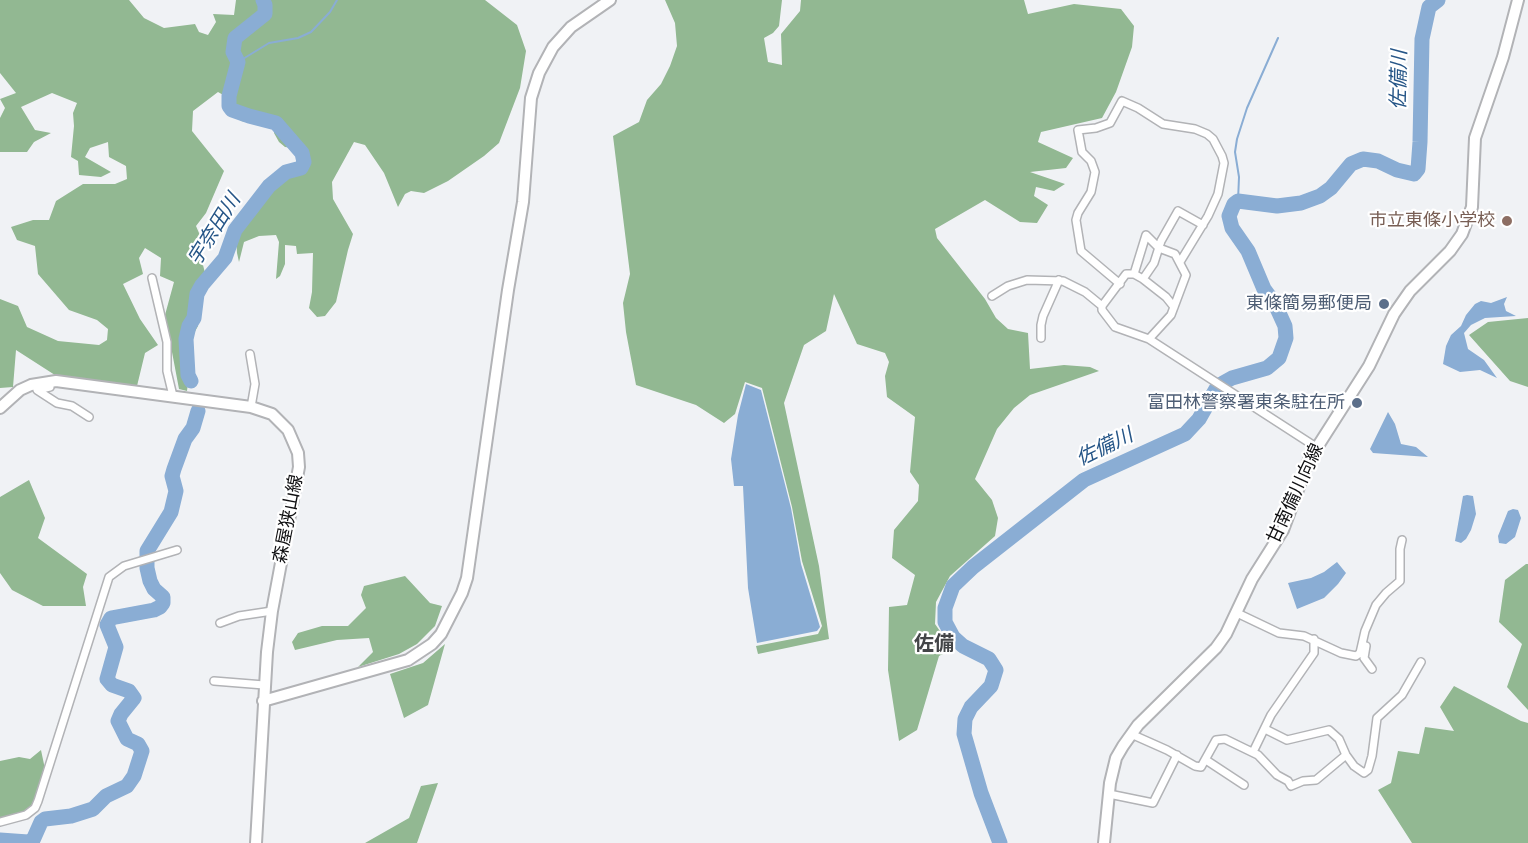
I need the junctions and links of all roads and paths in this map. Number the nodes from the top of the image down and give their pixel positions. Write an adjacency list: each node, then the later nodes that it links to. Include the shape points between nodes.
1 (610, 0): 34 (main road, via 562,36 542,67 531,98 523,202 467,578 459,600 441,634 408,660)
2 (1518, 0): 22 (main road, 甘南備川向線, via 1475,138 1472,207 1466,226 1450,251 1402,302 1369,366)
3 (1203, 225): 4 (street, via 1178,211); 5 (street); 10 (street, via 1218,194 1224,163 1214,139 1195,129 1163,124 1122,101 1110,123 1078,130 1082,152 1095,172 1090,192 1076,217 1079,246)
4 (1159, 248): 5 (street, via 1175,254); 6 (street, via 1146,235); 8 (street)
5 (1180, 262): 13 (street, via 1186,275)
6 (1134, 274): 8 (street); 10 (street, via 1126,274)
7 (152, 278): 18 (street, via 165,333)
8 (1143, 279): 13 (street)
9 (1059, 280): 11 (street, via 1027,280 1008,285); 12 (street, via 1086,292); 14 (street, via 1043,316)
10 (1120, 284): 12 (street)
11 (992, 296)
12 (1102, 306): 15 (street, via 1115,327)
13 (1174, 307): 15 (street)
14 (1041, 338)
15 (1149, 339): 22 (street)
16 (250, 354): 19 (street, via 255,384)
17 (50, 381): 18 (main road, 森屋狭山線); 20 (main road, 森屋狭山線, via 20,390); 21 (street, via 50,387 37,390)
18 (173, 396): 19 (main road, 森屋狭山線)
19 (251, 407): 25 (main road, 森屋狭山線, via 272,414 283,424 293,438 299,460)
20 (0, 408)
21 (89, 417)
22 (1316, 447): 26 (main road, 甘南備川向線, via 1283,530 1252,579)
23 (1402, 540): 29 (street, via 1400,581 1376,605)
24 (177, 550): 43 (street, via 124,566 109,577 35,808 26,815)
25 (272, 611): 27 (street); 33 (main road, 森屋狭山線)
26 (1237, 613): 28 (street, via 1279,633); 36 (main road, 甘南備川向線, via 1216,648)
27 (220, 623)
28 (1314, 639): 29 (street, via 1351,656 1360,653); 35 (street, via 1314,653)
29 (1363, 642): 31 (street, via 1364,658)
30 (1421, 662): 39 (street, via 1402,695 1377,718 1368,770 1359,770)
31 (1372, 669)
32 (214, 681): 33 (street)
33 (264, 685): 34 (main road, 森屋狭山線)
34 (263, 701): 44 (main road, 森屋狭山線)
35 (1265, 729): 37 (street); 39 (street, via 1287,740 1329,730 1339,739)
36 (1131, 734): 38 (street); 42 (main road, 甘南備川向線, via 1116,758)
37 (1253, 752): 39 (street, via 1291,786 1316,780); 40 (street, via 1221,738 1216,740)
38 (1177, 755): 40 (street, via 1195,766 1201,767); 42 (street, via 1153,803)
39 (1346, 755)
40 (1206, 760): 41 (street)
41 (1244, 785)
42 (1109, 794): 45 (main road, 甘南備川向線)
43 (0, 822)
44 (255, 843)
45 (1104, 843)

